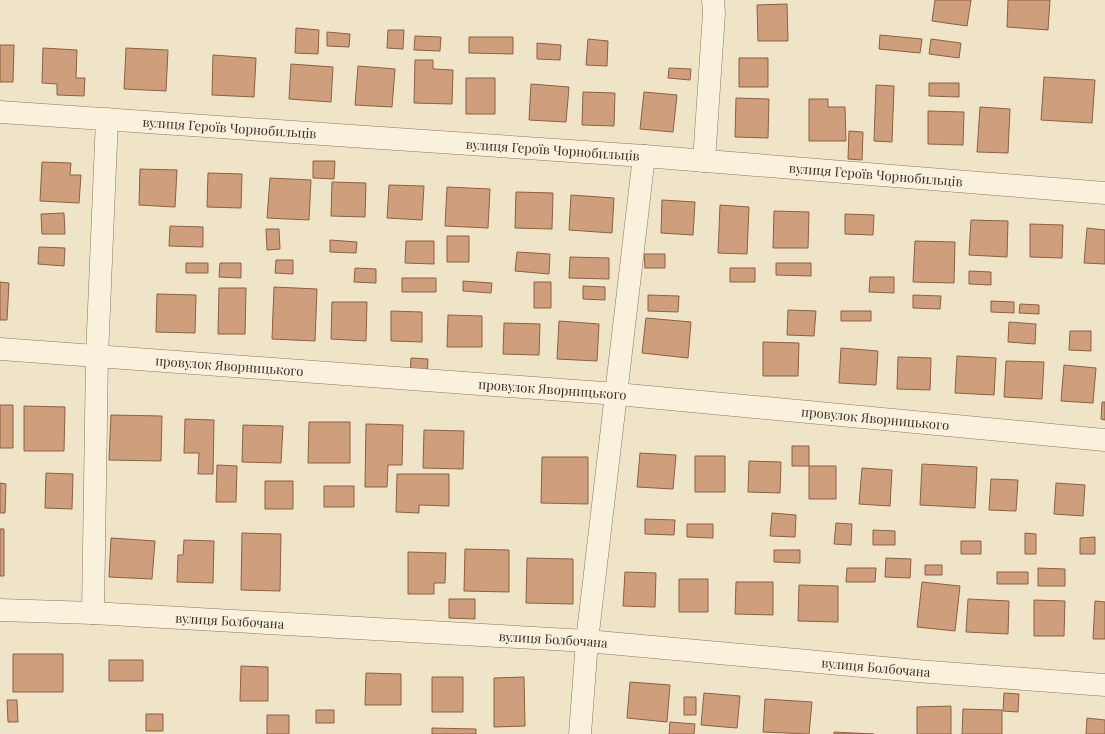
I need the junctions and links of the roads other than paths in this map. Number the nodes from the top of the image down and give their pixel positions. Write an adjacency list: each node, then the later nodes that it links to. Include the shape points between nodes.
1 (713, 0): 5 (street)
2 (0, 112): 3 (street, вулиця Героїв Чорнобильців)
3 (107, 119): 4 (street, вулиця Героїв Чорнобильців); 8 (street)
4 (644, 156): 5 (street, вулиця Героїв Чорнобильців); 9 (street)
5 (704, 161): 6 (street, вулиця Героїв Чорнобильців)
6 (1105, 193)
7 (0, 349): 8 (street, провулок Яворницького)
8 (98, 356): 9 (street, провулок Яворницького); 12 (street)
9 (617, 394): 10 (street, провулок Яворницького); 13 (street)
10 (1105, 440)
11 (0, 610): 12 (street, вулиця Болбочана)
12 (93, 613): 13 (street, вулиця Болбочана)
13 (587, 641): 14 (street, вулиця Болбочана); 15 (street)
14 (1105, 685)
15 (580, 734)

